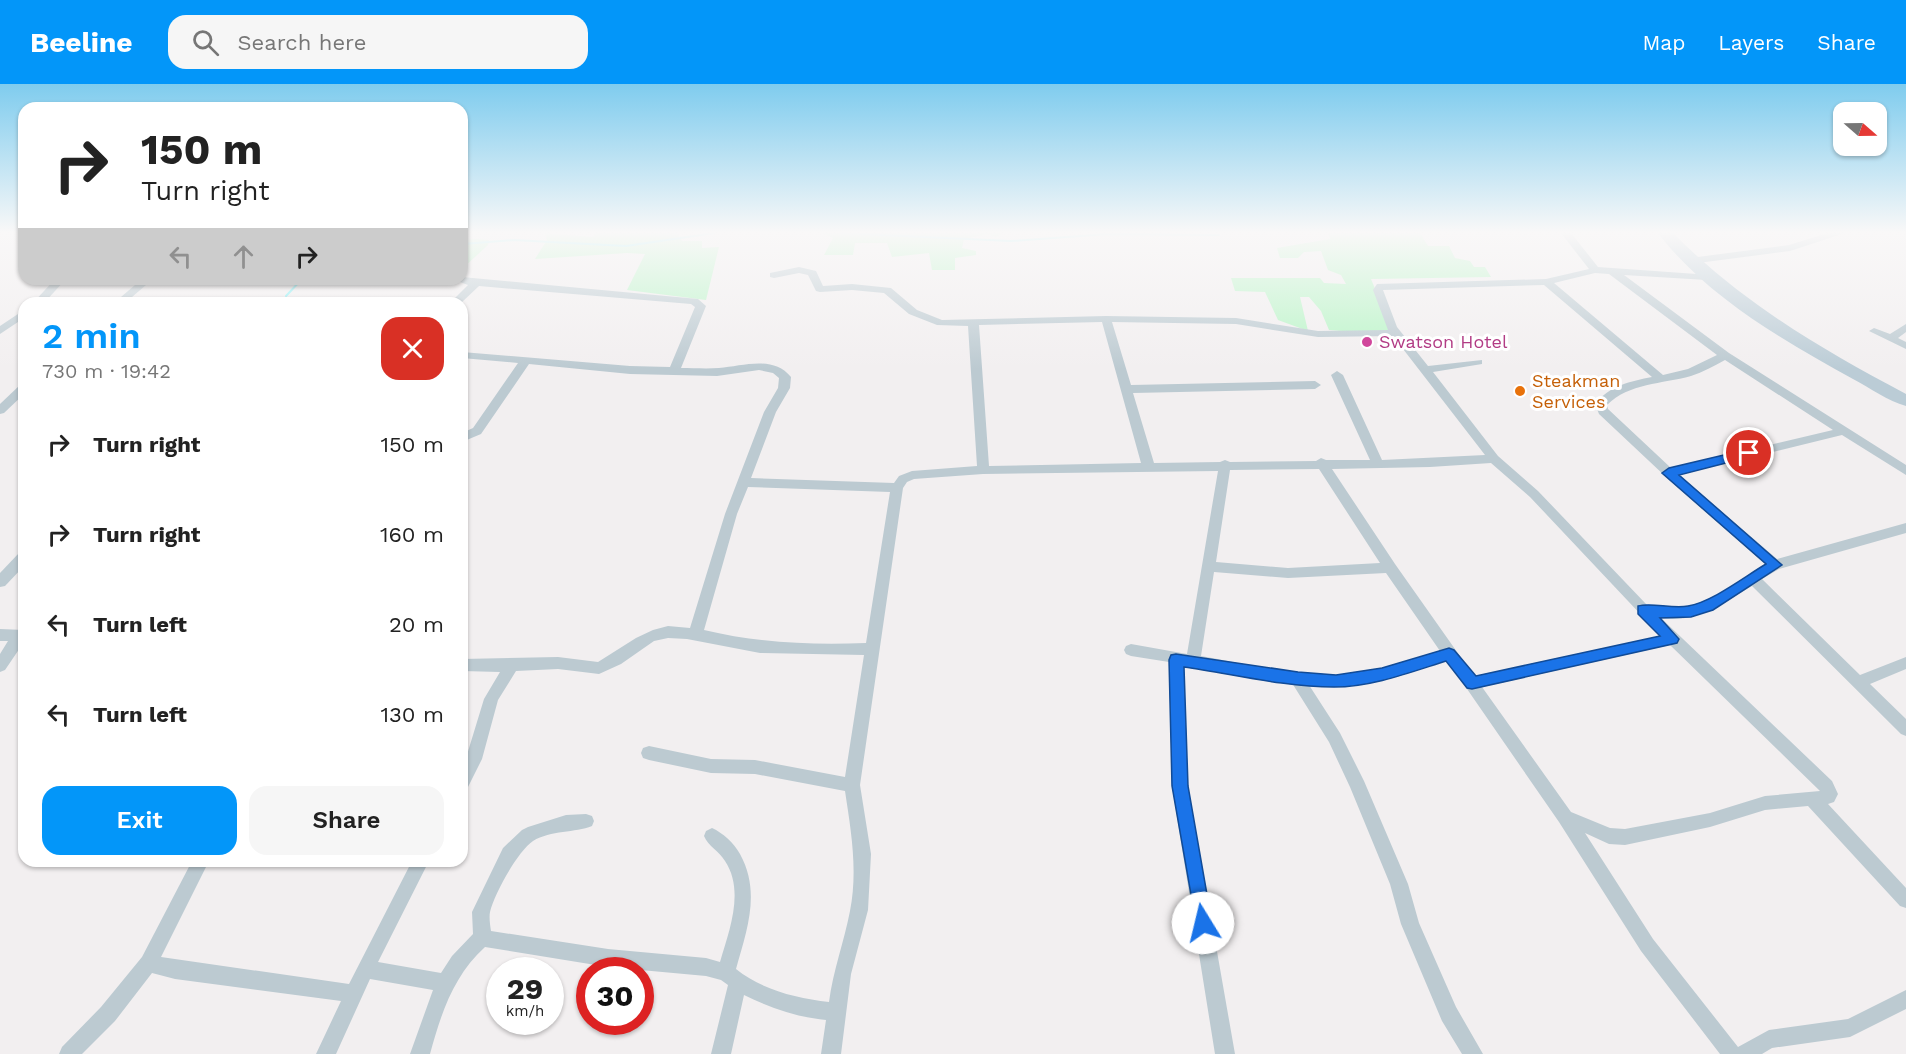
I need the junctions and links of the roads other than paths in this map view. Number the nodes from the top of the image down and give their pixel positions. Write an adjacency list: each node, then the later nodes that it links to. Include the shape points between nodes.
1 (815, 278): 16 (street, via 820,289 877,288 893,293 900,302 933,321)
2 (1561, 278): 7 (street)
3 (1622, 278): 25 (street)
4 (1709, 278): 35 (street, via 1815,351)
5 (468, 281): 6 (street)
6 (473, 282): 12 (street); 28 (street, via 694,301 701,306)
7 (1546, 282): 21 (street, via 1381,286 1378,290); 31 (street)
8 (56, 285): 10 (street)
9 (141, 285): 11 (street)
10 (44, 297)
11 (126, 297)
12 (461, 297)
13 (0, 313): 17 (street)
14 (18, 318): 17 (street)
15 (1106, 319): 16 (street); 21 (street, via 1236,321 1318,334); 33 (street)
16 (973, 321): 44 (street)
17 (10, 323): 19 (street)
18 (1906, 327): 22 (street)
19 (0, 331)
20 (1874, 331): 22 (street)
21 (1396, 333): 29 (street)
22 (1890, 339): 23 (street)
23 (1906, 346)
24 (468, 355): 26 (street)
25 (1725, 355): 31 (street, via 1690,373); 37 (street)
26 (526, 360): 28 (street); 38 (street, via 477,431)
27 (1478, 362): 29 (street)
28 (675, 370): 47 (street, via 717,372 759,366 777,370 785,377 784,388 770,412)
29 (1425, 370): 39 (street)
30 (1337, 375): 41 (street)
31 (1661, 379): 46 (street, via 1628,388 1605,398 1601,404 1603,411)
32 (1315, 385): 33 (street)
33 (1126, 389): 43 (street)
34 (18, 394): 36 (street)
35 (1906, 401)
36 (0, 410)
37 (1844, 431): 45 (street); 46 (street)
38 (468, 435)
39 (1494, 459): 41 (street); 56 (street, via 1534,494)
40 (1321, 462): 41 (street); 42 (street); 53 (street)
41 (1377, 462)
42 (1226, 464): 43 (street); 52 (street)
43 (1148, 465): 44 (street)
44 (983, 470): 48 (street, via 912,475 903,478)
45 (1906, 471)
46 (1669, 473): 51 (street)
47 (743, 482): 48 (street); 57 (street)
48 (897, 489): 62 (street)
49 (1906, 528): 51 (street)
50 (18, 563): 55 (street)
51 (1775, 565): 54 (street)
52 (1208, 566): 53 (street, via 1288,573); 65 (street)
53 (1390, 568): 64 (street)
54 (1754, 580): 56 (street, via 1691,612); 71 (street)
55 (0, 582)
56 (1643, 610): 60 (street)
57 (696, 633): 62 (street, via 747,645); 69 (street, via 666,632 650,637 598,668 530,663)
58 (0, 635): 59 (street)
59 (18, 636)
60 (1672, 639): 72 (street); 77 (street, via 1826,786 1828,797)
61 (18, 641): 68 (street)
62 (872, 649): 76 (street)
63 (1131, 650): 65 (street)
64 (1449, 654): 70 (street, via 1382,674 1336,681); 72 (street)
65 (1184, 661): 70 (street); 97 (street, via 1180,786)
66 (1906, 663): 71 (street)
67 (468, 665): 69 (street)
68 (0, 666)
69 (511, 666): 75 (street, via 491,699)
70 (1298, 678): 98 (street, via 1335,738 1358,786 1399,884 1410,924 1449,1014)
71 (1858, 682): 73 (street)
72 (1472, 683): 78 (street)
73 (1906, 729)
74 (649, 753): 76 (street, via 711,766 755,767)
75 (468, 770)
76 (852, 785): 91 (street, via 863,854 859,910 842,974)
77 (1813, 800): 78 (street, via 1765,803 1710,820 1625,837 1602,834); 83 (street)
78 (1564, 817): 99 (street, via 1647,945)
79 (586, 821): 84 (street, via 566,822 528,835 509,854 481,912)
80 (712, 836): 87 (street, via 732,855 745,895)
81 (198, 867): 85 (street)
82 (418, 867): 86 (street)
83 (1906, 900)
84 (482, 938): 87 (street, via 706,967); 88 (street, via 456,962)
85 (148, 963): 89 (street); 92 (street, via 108,1014)
86 (365, 969): 88 (street); 89 (street)
87 (732, 977): 91 (street, via 784,1003); 95 (street)
88 (445, 983): 94 (street)
89 (353, 994): 93 (street)
90 (1906, 999): 100 (street, via 1850,1028 1769,1039)
91 (838, 1012): 96 (street)
92 (69, 1054)
93 (326, 1054)
94 (420, 1054)
95 (721, 1054)
96 (831, 1054)
97 (1225, 1054)
98 (1473, 1054)
99 (1732, 1054)
100 (1744, 1054)

